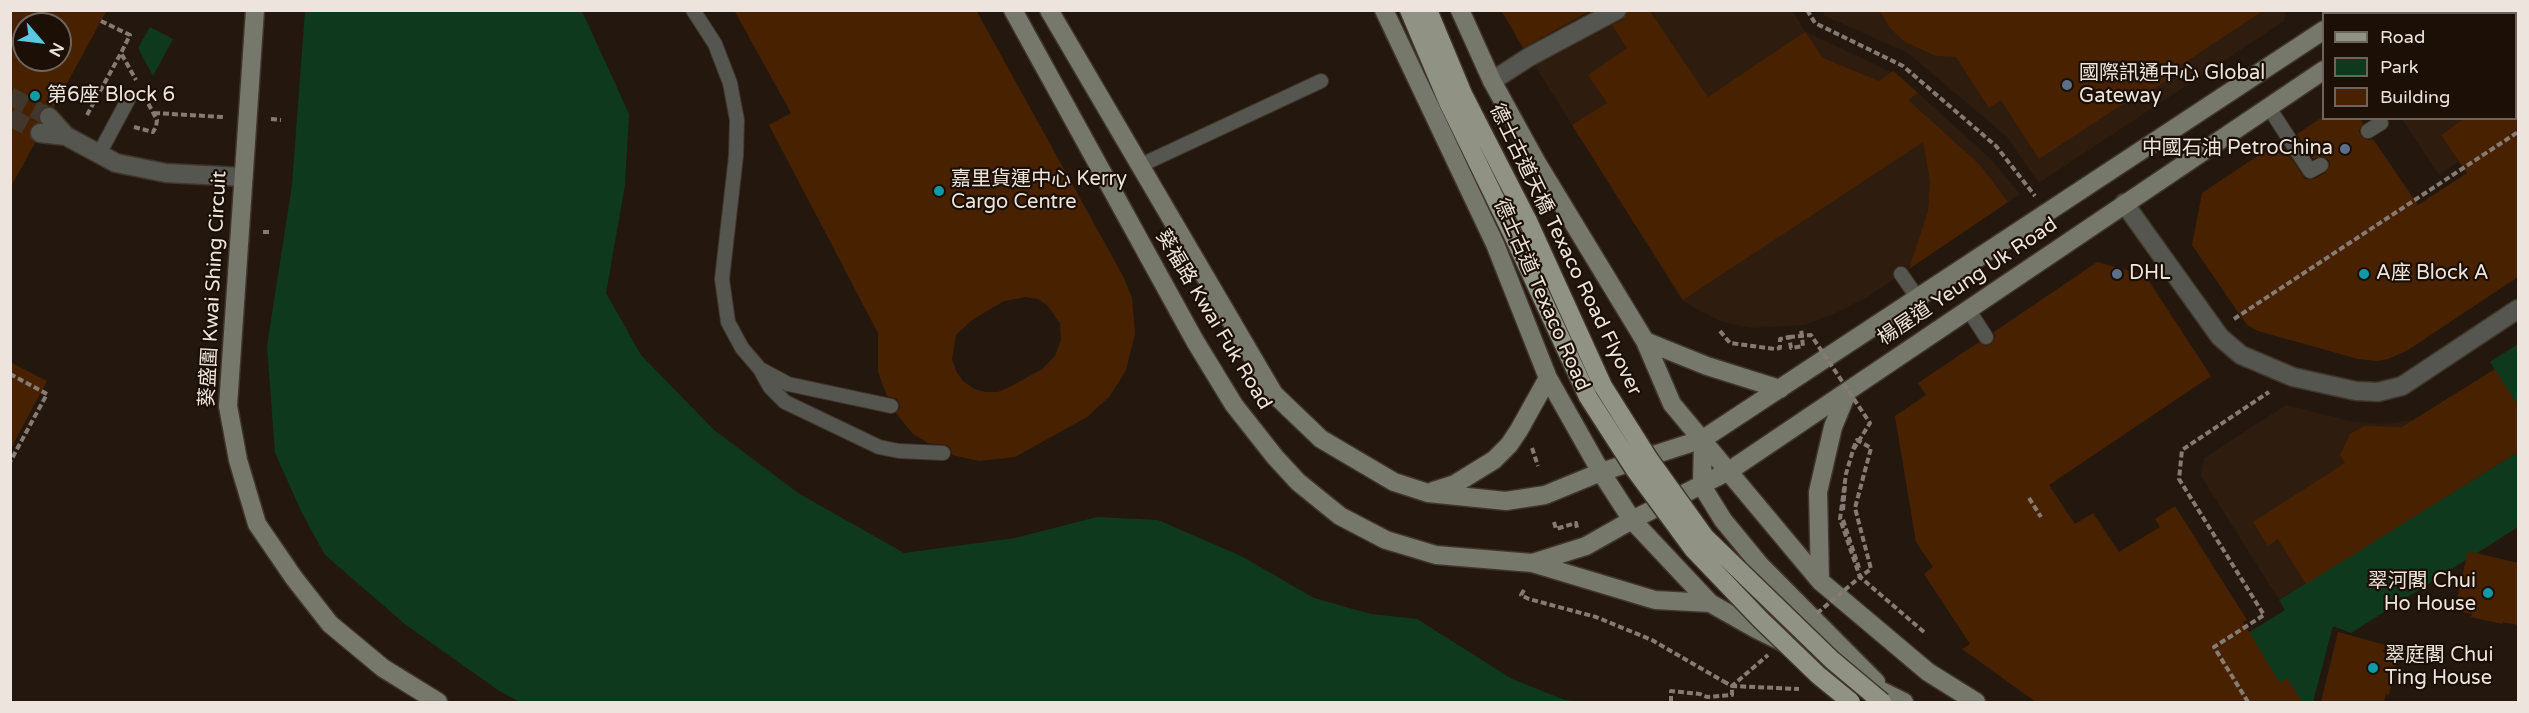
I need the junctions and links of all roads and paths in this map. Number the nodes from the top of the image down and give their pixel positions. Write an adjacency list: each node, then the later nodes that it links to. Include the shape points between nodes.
1 (255, 10): 34 (main road, 葵盛圍 Kwai Shing Circuit)
2 (693, 10): 49 (lane, via 715,44 730,83 737,120 722,279 728,322 742,348)
3 (1013, 10): 68 (main road, 葵福路 Kwai Fuk Road, via 1195,341 1234,405 1298,482 1340,516 1386,540 1436,555)
4 (1049, 10): 33 (main road, 葵福路 Kwai Fuk Road)
5 (1384, 10): 51 (main road, 德士古道 Texaco Road, via 1495,244)
6 (1409, 10): 82 (main road, 德士古道天橋 Texaco Road Flyover, bridge, via 1448,102 1588,397 1635,470 1701,557 1761,620)
7 (1428, 10): 79 (main road, 德士古道天橋 Texaco Road Flyover, bridge, via 1463,94 1528,221 1602,386 1649,459 1705,537 1824,653)
8 (1460, 10): 17 (main road)
9 (1617, 10): 17 (street)
10 (1807, 10): 35 (path, via 1815,23 1903,66 1996,146)
11 (2353, 10): 12 (main road)
12 (2345, 12)
13 (2322, 31): 40 (main road, 楊屋道 Yeung Uk Road)
14 (121, 53): 21 (path)
15 (2322, 71): 19 (main road, 楊屋道 Yeung Uk Road)
16 (1321, 81): 33 (lane)
17 (1492, 81): 48 (main road)
18 (129, 98): 31 (lane)
19 (2268, 106): 32 (lane, via 2310,171); 36 (main road, 楊屋道 Yeung Uk Road)
20 (153, 113): 23 (path)
21 (87, 115)
22 (49, 117): 30 (street)
23 (223, 117)
24 (271, 119): 25 (path)
25 (281, 120)
26 (2379, 120): 27 (lane, via 2381,123)
27 (2368, 132)
28 (2518, 132): 43 (path)
29 (40, 133): 30 (street)
30 (66, 136): 31 (street)
31 (99, 154): 34 (street, via 142,170)
32 (2320, 165)
33 (1139, 166): 62 (main road, 葵福路 Kwai Fuk Road, via 1274,394 1321,439 1394,482)
34 (243, 177): 80 (main road, 葵盛圍 Kwai Shing Circuit, via 228,406 238,460 257,524 330,624 383,668)
35 (2035, 195)
36 (2124, 203): 41 (main road, 楊屋道 Yeung Uk Road); 42 (street, via 2220,337 2241,355 2293,377 2356,391 2378,392 2402,386)
37 (264, 232): 38 (path)
38 (272, 232)
39 (1901, 274): 40 (lane)
40 (1917, 297): 52 (main road, 楊屋道 Yeung Uk Road)
41 (1968, 309): 47 (lane); 54 (main road, 楊屋道 Yeung Uk Road)
42 (2518, 309)
43 (2234, 319)
44 (1801, 329): 46 (path, via 1803,346 1791,348)
45 (1720, 331): 46 (path, via 1730,343 1775,349 1780,348 1780,339)
46 (1790, 337): 70 (path, bridge, via 1811,335 1870,423 1853,450 1840,519)
47 (1986, 337)
48 (1645, 341): 52 (main road); 56 (main road, via 1672,404)
49 (760, 369): 55 (lane, via 788,384); 57 (lane, via 785,402 879,447)
50 (10, 374): 58 (path, via 47,393)
51 (1548, 378): 60 (main road, 德士古道 Texaco Road); 62 (main road, via 1514,438 1494,460 1455,484)
52 (1780, 389): 56 (main road, 楊屋道 Yeung Uk Road)
53 (2272, 390): 85 (path, via 2182,450 2179,479 2264,615 2214,647)
54 (1847, 393): 59 (main road, 楊屋道 Yeung Uk Road); 71 (main road, via 1833,427 1818,492)
55 (891, 406)
56 (1703, 439): 59 (main road); 60 (main road, 葵福路 Kwai Fuk Road); 61 (main road)
57 (944, 453)
58 (10, 462)
59 (1729, 471): 61 (main road, 楊屋道 Yeung Uk Road); 71 (main road)
60 (1601, 472): 62 (main road, 葵福路 Kwai Fuk Road, via 1545,495 1515,500); 65 (main road, 德士古道 Texaco Road)
61 (1702, 486): 65 (main road, 楊屋道 Yeung Uk Road); 79 (main road, via 1723,520 1760,565)
62 (1428, 493)
63 (2029, 498): 64 (path)
64 (2041, 517)
65 (1632, 520): 68 (main road, 葵福路 Kwai Fuk Road, via 1586,546); 73 (main road, 德士古道 Texaco Road)
66 (1554, 522): 67 (path, via 1556,529 1576,523)
67 (1578, 531)
68 (1532, 563): 73 (main road, via 1655,600)
69 (1859, 568): 70 (path, bridge, via 1842,520 1846,463 1857,440 1872,448 1855,508 1871,569)
70 (1860, 577): 74 (path, bridge); 75 (path)
71 (1820, 581): 84 (main road, via 1928,672)
72 (1524, 590): 77 (path, bridge, via 1521,595 1652,640)
73 (1710, 603): 79 (main road, 德士古道 Texaco Road)
74 (1809, 621)
75 (1924, 632)
76 (1775, 650): 77 (path, bridge)
77 (1732, 686): 78 (path); 81 (path, via 1732,695 1707,698 1671,691)
78 (1801, 689)
79 (1884, 697): 83 (main road, 德士古道 Texaco Road)
80 (438, 702)
81 (1671, 702)
82 (1851, 702)
83 (1904, 702)
84 (1976, 702)
85 (2248, 702)

